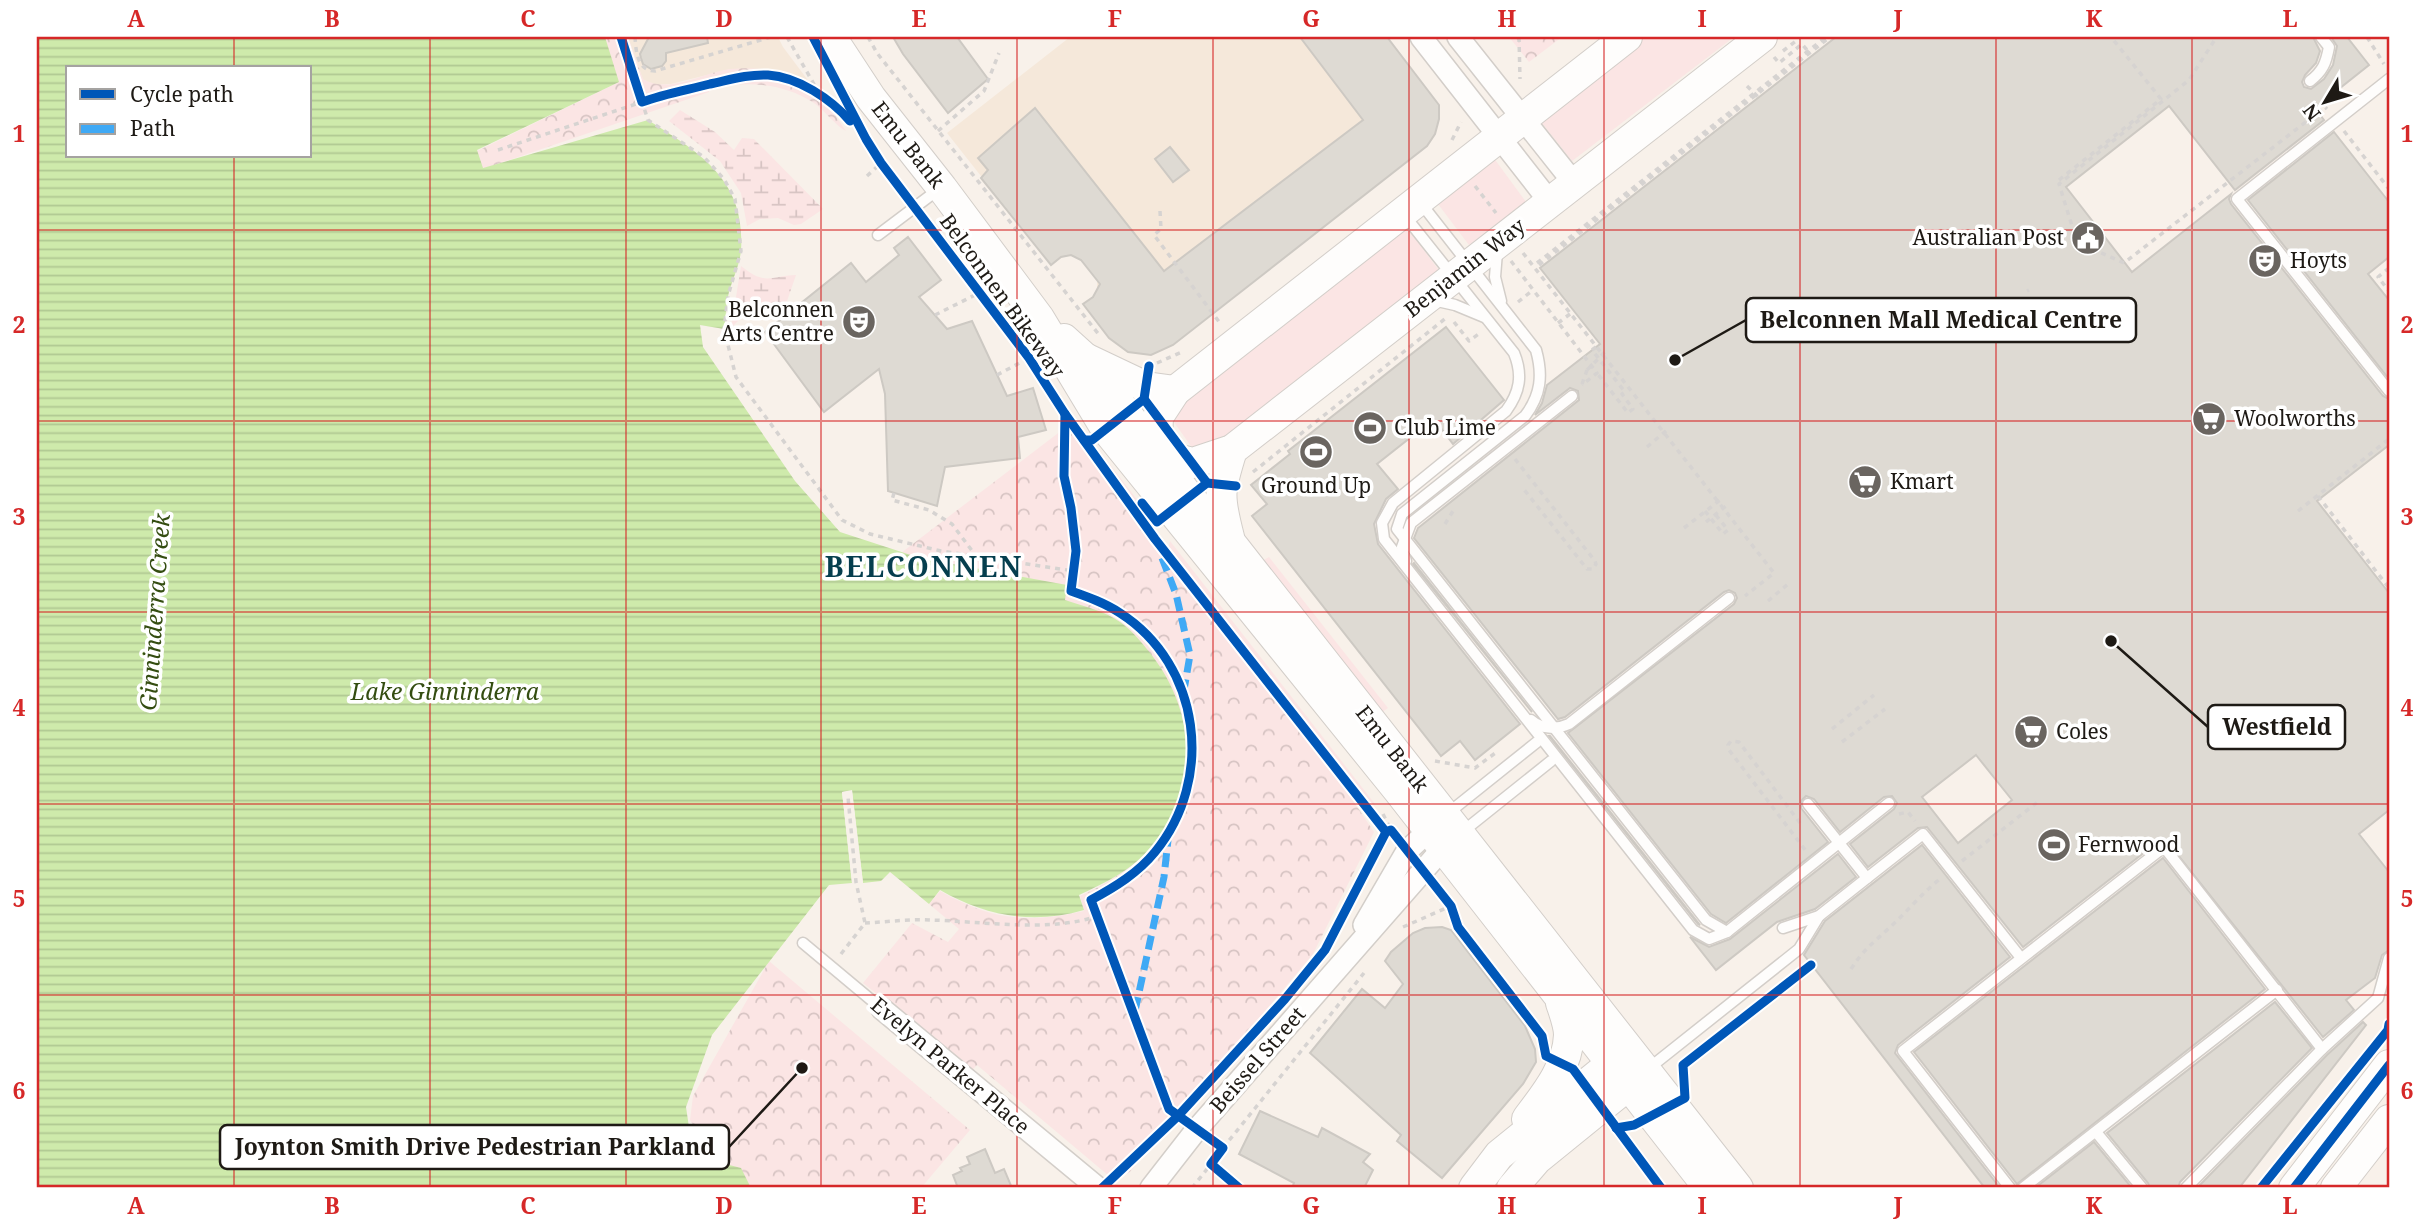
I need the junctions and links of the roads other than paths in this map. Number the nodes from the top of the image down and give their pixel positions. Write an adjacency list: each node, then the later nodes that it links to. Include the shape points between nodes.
1 (831, 37): 12 (main road, Emu Bank, via 871,98)
2 (1421, 37): 10 (street)
3 (1458, 37): 9 (street)
4 (1627, 37): 9 (main road)
5 (1762, 37): 11 (main road, Benjamin Way)
6 (2321, 37): 8 (lane, via 2329,47 2326,64)
7 (2389, 79): 24 (lane, via 2237,199)
8 (2310, 81)
9 (1523, 118): 10 (main road); 11 (street)
10 (1500, 137): 13 (street); 14 (main road)
11 (1574, 183): 13 (main road, Benjamin Way)
12 (942, 188): 15 (lane); 20 (main road, Emu Bank)
13 (1550, 202): 16 (main road, Benjamin Way)
14 (1411, 207): 17 (lane); 17 (lane); 23 (main road)
15 (878, 235)
16 (1506, 236): 17 (main road, Benjamin Way); 19 (lane, via 1494,264)
17 (1461, 271): 18 (main road, Benjamin Way); 19 (lane); 21 (lane)
18 (1423, 300): 21 (lane, via 1442,301); 27 (main road, Benjamin Way)
19 (1502, 306): 33 (lane, via 1536,350 1540,365 1537,397 1516,424 1402,514 1398,529)
20 (1039, 318): 22 (main road, Emu Bank); 26 (main road, Emu Bank)
21 (1486, 319): 34 (lane, via 1518,363 1520,385 1515,399 1393,503 1382,523 1384,539)
22 (1093, 347): 23 (main road); 28 (main road, Emu Bank)
23 (1175, 391): 28 (main road, via 1158,418)
24 (2389, 391)
25 (1575, 392): 32 (lane, via 1411,523 1402,547 1404,557 1533,723 1559,728)
26 (1118, 443): 28 (main road, Benjamin Way); 29 (main road, Emu Bank)
27 (1232, 450): 28 (main road, Benjamin Way, via 1193,463); 30 (main road, via 1228,485 1220,502)
28 (1156, 454): 29 (main road); 30 (main road, Emu Bank)
29 (1157, 491): 38 (main road, Emu Bank)
30 (1230, 542): 38 (main road, Emu Bank)
31 (1735, 599): 32 (lane)
32 (1591, 707): 33 (lane)
33 (1558, 733): 34 (lane); 42 (lane, via 1706,920)
34 (1541, 743): 38 (lane); 42 (lane, via 1693,930 1709,939)
35 (1551, 761): 38 (lane)
36 (1889, 803): 42 (lane)
37 (1808, 804): 39 (lane)
38 (1444, 832): 46 (street, Beissel Street, via 1423,870); 46 (street, Beissel Street, via 1407,851); 48 (main road, Emu Bank); 52 (main road, Emu Bank)
39 (1867, 878): 40 (lane); 44 (lane, via 1923,834)
40 (1819, 916): 41 (lane); 52 (lane, via 1799,949)
41 (1783, 928)
42 (1727, 932)
43 (803, 943): 49 (lane, Evelyn Parker Place)
44 (2021, 958): 47 (lane, via 2164,847); 62 (lane, via 1903,1051)
45 (2389, 958): 50 (lane, via 2378,998)
46 (1340, 966): 57 (street, Beissel Street)
47 (2277, 990): 50 (lane); 54 (lane)
48 (1560, 998): 52 (main road, Emu Bank); 55 (main road, via 1569,1034 1562,1064)
49 (882, 1009): 56 (street, Evelyn Parker Place)
50 (2322, 1049): 65 (lane)
51 (2389, 1065): 66 (main road)
52 (1629, 1067): 55 (main road); 59 (main road); 60 (main road, Emu Bank); 61 (main road, Emu Bank)
53 (2389, 1120): 67 (main road)
54 (2096, 1132): 63 (lane); 64 (lane)
55 (1499, 1155): 58 (main road)
56 (1098, 1188)
57 (1151, 1188)
58 (1474, 1188)
59 (1512, 1188)
60 (1709, 1188)
61 (1738, 1188)
62 (2010, 1188)
63 (2023, 1188)
64 (2141, 1188)
65 (2186, 1188)
66 (2294, 1188)
67 (2336, 1188)

